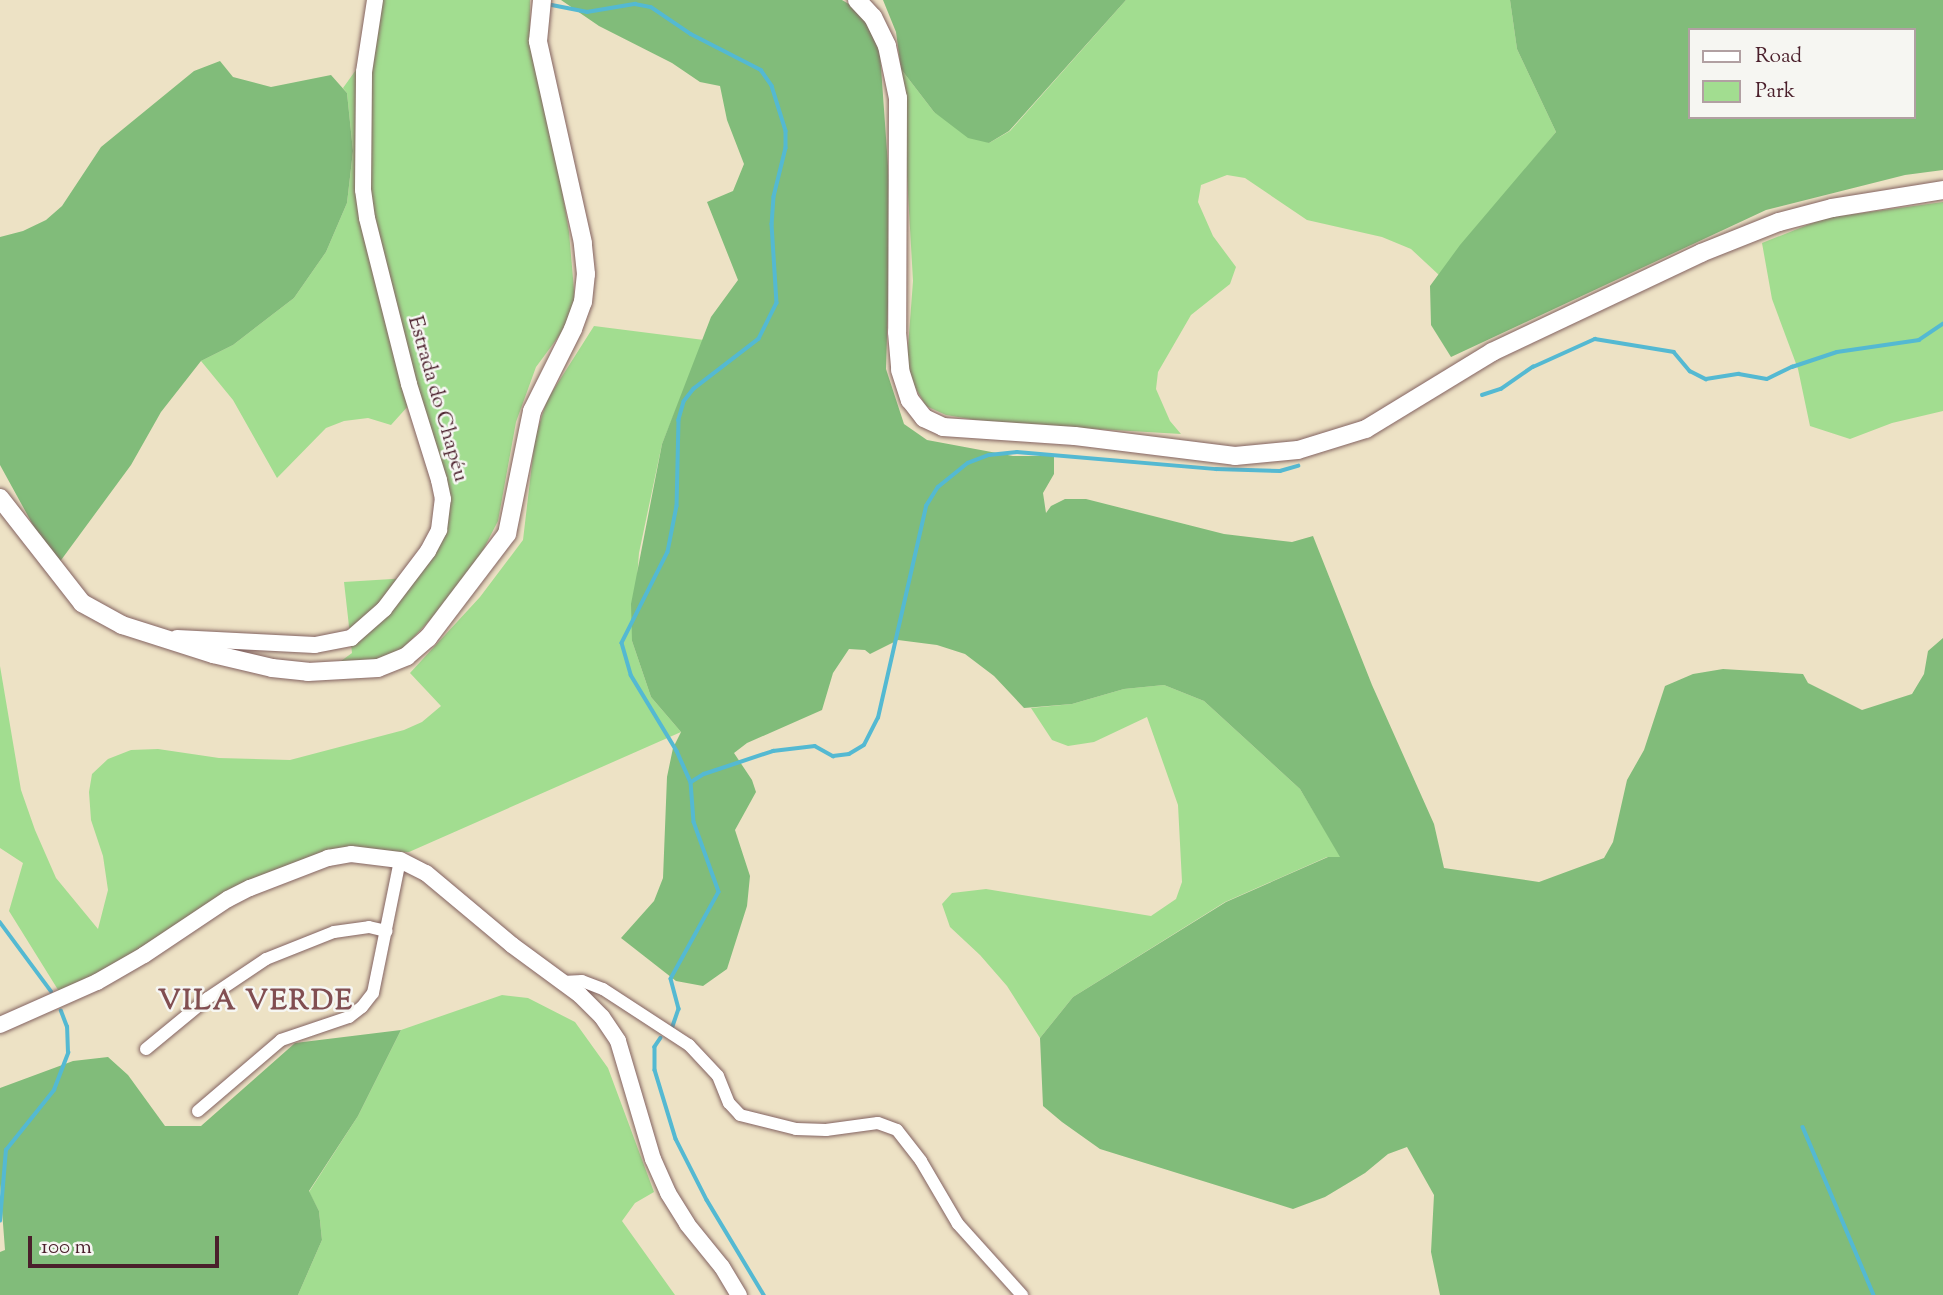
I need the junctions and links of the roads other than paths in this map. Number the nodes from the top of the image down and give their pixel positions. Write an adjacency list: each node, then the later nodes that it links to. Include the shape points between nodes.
1 (375, 0): 6 (street, Estrada do Chapéu, via 364,72 363,190 409,384 439,480 443,499 439,530 384,609 351,638 315,645)
2 (542, 0): 6 (main road, via 538,41 568,167 586,274 583,302 573,329 532,411 507,534 428,638 394,663 345,672 308,672 213,654)
3 (857, 0): 4 (main road, via 873,17 887,46 898,98 900,370 910,400 924,418 943,427 1075,436 1235,456 1298,450 1366,429 1492,352 1701,253 1779,222 1832,208)
4 (1943, 190)
5 (0, 498): 6 (main road, via 82,603 122,625)
6 (167, 638)
7 (400, 860): 8 (street); 9 (street, via 426,873); 10 (street, via 351,854 328,858 250,888 97,982)
8 (387, 931): 11 (street, via 334,932 266,959 208,998); 12 (street, via 373,993 362,1007 349,1017 281,1040)
9 (563, 982): 13 (street, via 602,1017 618,1041 668,1194); 14 (street, via 582,981 603,989 689,1045 718,1076 729,1103 740,1115 796,1129 878,1123 897,1129 958,1224)
10 (0, 1025)
11 (146, 1049)
12 (198, 1111)
13 (740, 1295)
14 (1022, 1295)

